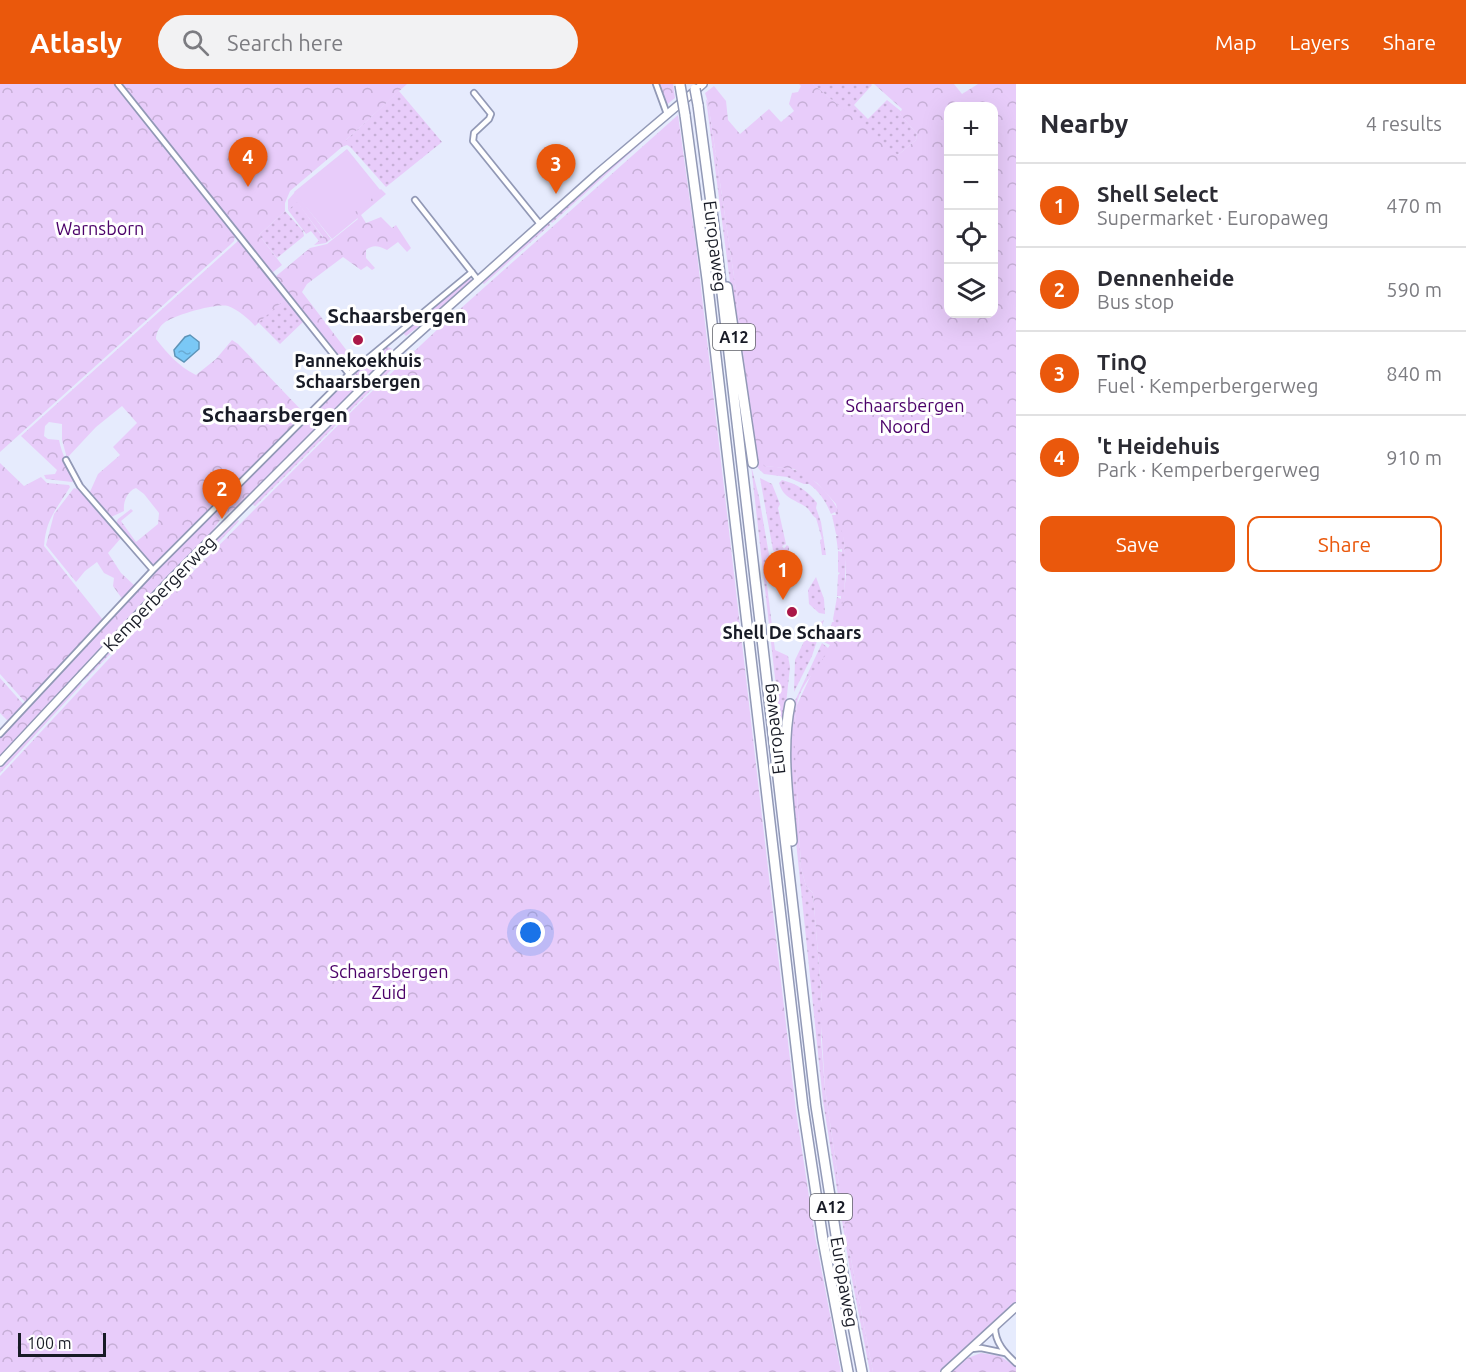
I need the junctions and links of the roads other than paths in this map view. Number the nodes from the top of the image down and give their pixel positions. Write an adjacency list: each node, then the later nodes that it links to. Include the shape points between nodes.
1 (118, 84): 15 (street)
2 (656, 84): 7 (street)
3 (680, 84): 28 (highway, Europaweg / A12, bridge, via 707,279 803,1107)
4 (694, 84): 10 (highway, Europaweg / A12, bridge)
5 (704, 84): 7 (main road, Kemperbergerweg)
6 (474, 93): 9 (street, via 491,114 474,133 473,141)
7 (667, 114): 9 (main road, Kemperbergerweg)
8 (415, 200): 11 (street)
9 (540, 224): 12 (main road, Kemperbergerweg)
10 (716, 241): 17 (highway, A12, via 730,301); 22 (highway, Europaweg / A12)
11 (472, 272): 12 (street); 13 (street, Kemperbergerweg)
12 (478, 279): 14 (main road, Kemperbergerweg)
13 (388, 341): 14 (street); 15 (street, Kemperbergerweg)
14 (398, 352): 21 (main road, Kemperbergerweg, via 165,586)
15 (349, 374): 18 (street, Kemperbergerweg)
16 (66, 460): 18 (street, Kemperbergerweg, via 80,486)
17 (753, 463)
18 (153, 570): 20 (street, Kemperbergerweg)
19 (790, 704): 22 (highway, A12, via 785,760)
20 (0, 734)
21 (0, 762)
22 (796, 927): 29 (highway, Europaweg / A12, via 826,1175)
23 (1016, 1308): 24 (main road)
24 (995, 1327): 25 (main road); 26 (street)
25 (970, 1349): 26 (street); 30 (main road)
26 (1005, 1353): 27 (street)
27 (1016, 1363)
28 (848, 1372)
29 (862, 1372)
30 (945, 1372)

